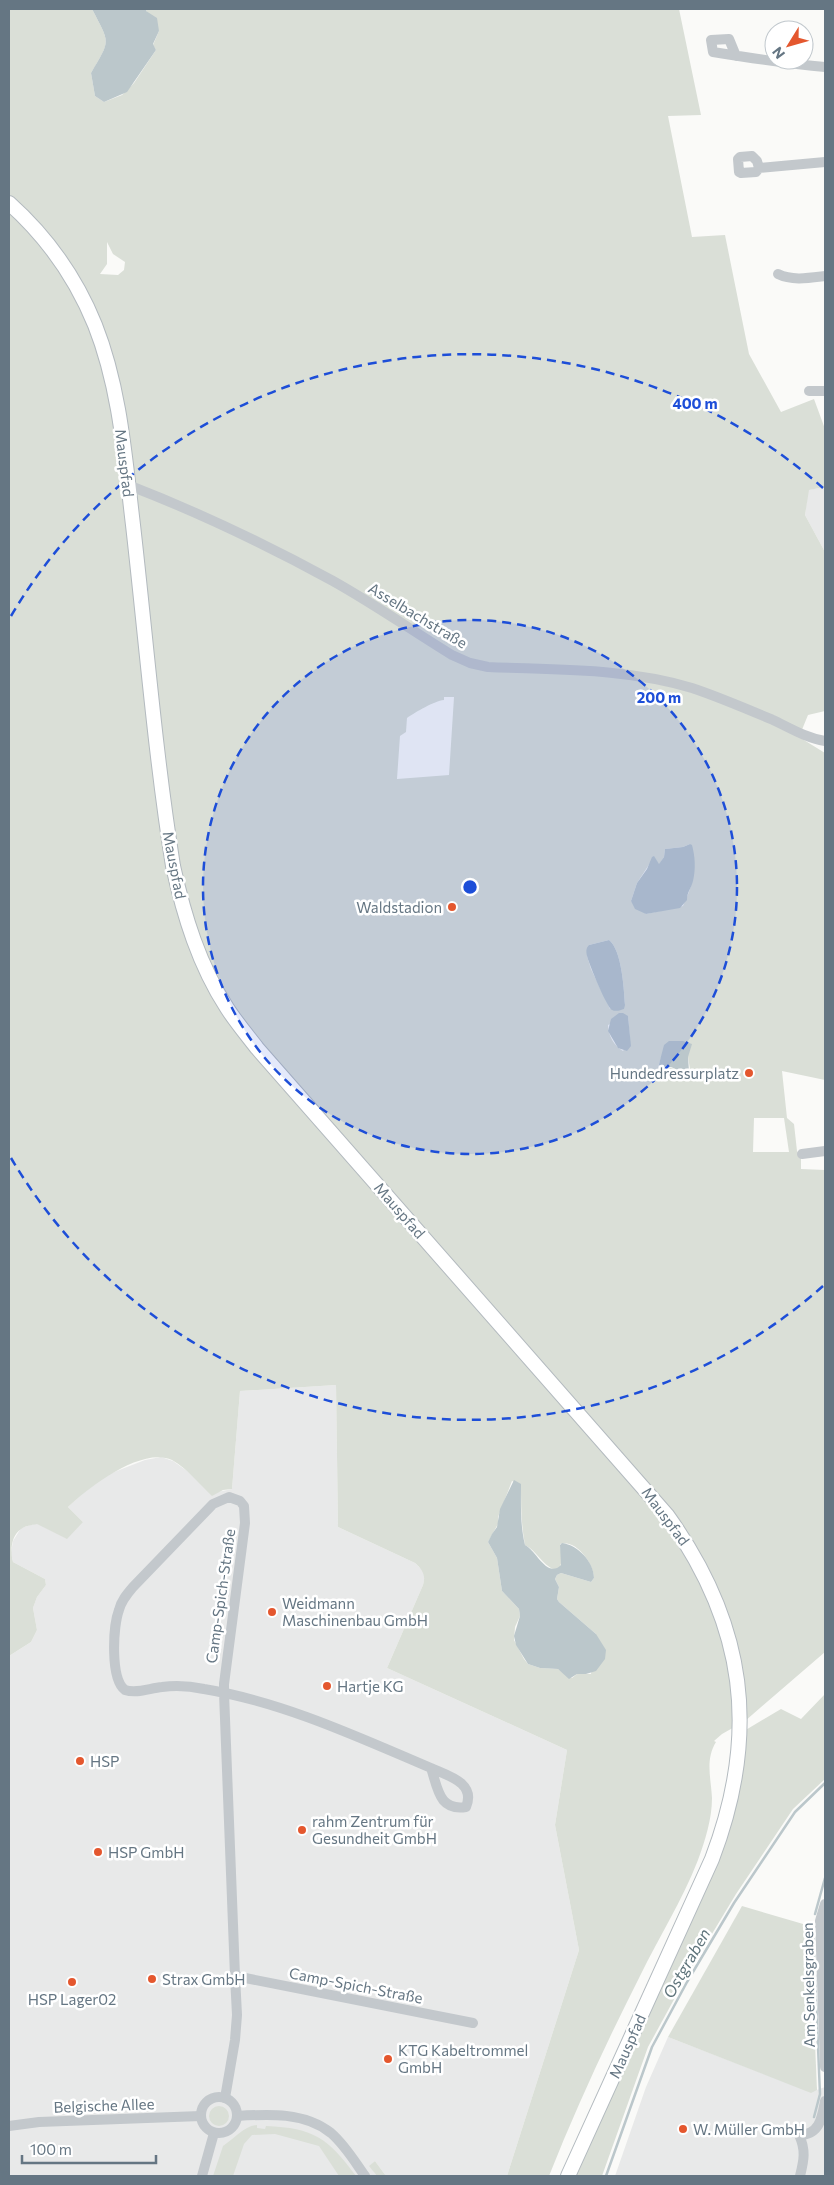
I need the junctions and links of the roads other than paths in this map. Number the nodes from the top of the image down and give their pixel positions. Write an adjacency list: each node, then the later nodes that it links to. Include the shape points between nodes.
1 (736, 56): 2 (street)
2 (825, 67)
3 (825, 162): 4 (street)
4 (759, 168)
5 (9, 203): 10 (street, Mauspfad, via 56,255 76,285 96,326 112,377)
6 (778, 274): 7 (street, via 797,279)
7 (825, 276)
8 (825, 390): 9 (street)
9 (809, 391)
10 (128, 484): 11 (street, Asselbachstraße, via 334,582 470,663 488,668 624,675 670,682 706,693); 28 (street, Mauspfad, via 173,866 185,916 205,968 227,1009 257,1048 659,1504 682,1535 709,1582 727,1631 738,1685 740,1729 732,1798 714,1852)
11 (825, 742)
12 (825, 1151): 13 (street)
13 (802, 1154)
14 (224, 1693): 14 (street, Camp-Spich-Straße, via 178,1686 125,1690 116,1679 115,1631 120,1605 130,1591 213,1504 229,1497 244,1506 245,1523); 15 (street, Camp-Spich-Straße, via 283,1708); 17 (street, Camp-Spich-Straße)
15 (431, 1768)
16 (825, 1904): 19 (street, Am Senkelsgraben, via 820,1921)
17 (235, 1976): 18 (street, Camp-Spich-Straße); 20 (street, Camp-Spich-Straße, via 236,2040)
18 (473, 2023)
19 (825, 2067)
20 (225, 2098): 22 (street, via 210,2100); 23 (street, via 234,2105)
21 (825, 2100): 29 (street, via 818,2127 799,2135 805,2154)
22 (201, 2116): 24 (street, Belgische Allee); 25 (street, via 205,2126)
23 (238, 2116): 25 (street, via 230,2130); 27 (street, via 272,2114 317,2125 338,2139)
24 (9, 2126)
25 (214, 2133): 26 (street)
26 (202, 2176)
27 (365, 2176)
28 (568, 2176)
29 (800, 2176)

